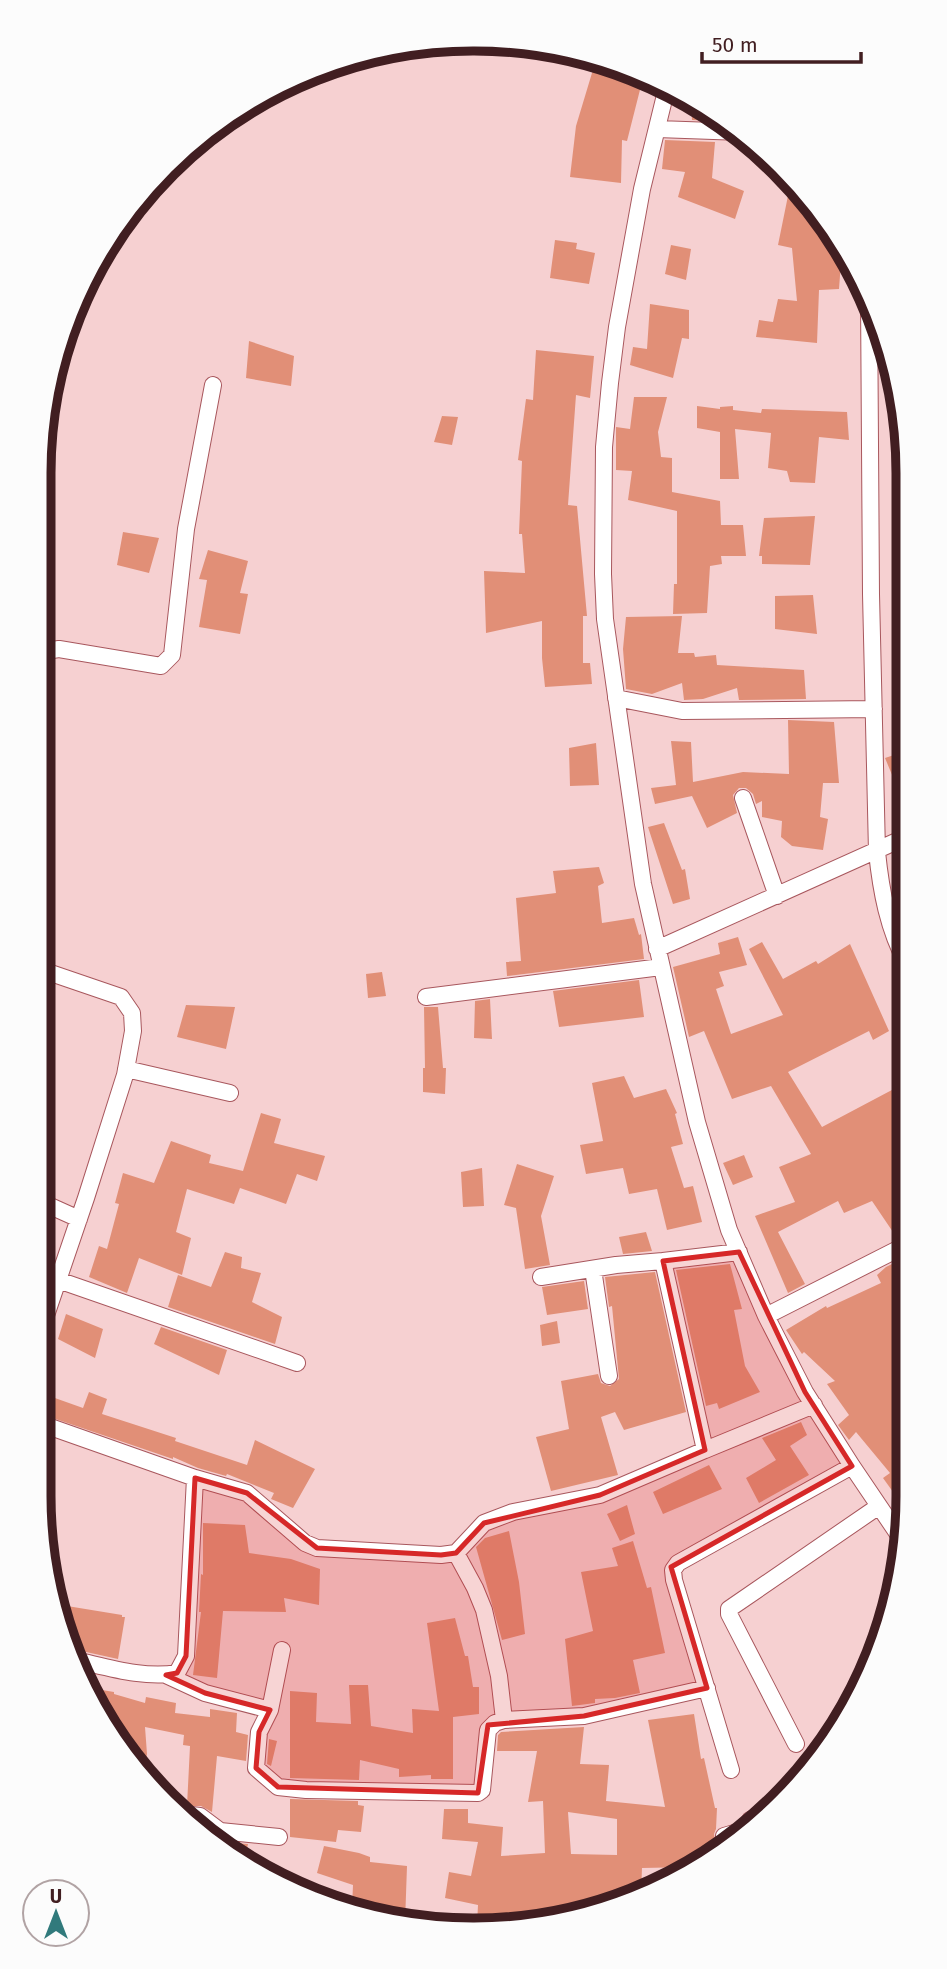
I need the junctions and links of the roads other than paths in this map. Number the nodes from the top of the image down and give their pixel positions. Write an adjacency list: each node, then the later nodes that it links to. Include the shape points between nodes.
1 (665, 96): 2 (street)
2 (657, 129): 3 (street); 7 (street, via 617,327 604,447 605,619)
3 (721, 131)
4 (869, 326): 8 (street)
5 (213, 385): 6 (street, via 186,529 172,655 161,666)
6 (51, 650)
7 (616, 698): 8 (street, via 682,711); 14 (street)
8 (874, 709): 11 (street)
9 (743, 798): 12 (street)
10 (896, 842): 11 (street)
11 (877, 852): 12 (street); 13 (street, via 881,887)
12 (777, 896): 14 (street)
13 (896, 938)
14 (657, 949): 15 (street)
15 (661, 967): 17 (street); 23 (street, via 697,1122)
16 (51, 973): 18 (street, via 105,990 127,1003 133,1031)
17 (426, 997)
18 (126, 1069): 19 (street); 21 (street)
19 (230, 1093)
20 (51, 1207): 21 (street)
21 (79, 1219): 27 (street)
22 (896, 1250): 29 (street)
23 (738, 1251): 24 (street); 29 (street)
24 (663, 1261): 25 (street); 34 (street)
25 (593, 1269): 26 (street); 31 (street)
26 (541, 1277)
27 (58, 1280): 28 (street); 30 (street)
28 (51, 1300)
29 (766, 1316): 32 (street)
30 (297, 1363)
31 (608, 1376)
32 (814, 1405): 34 (street); 35 (street)
33 (51, 1428): 36 (street)
34 (705, 1450): 39 (street, via 600,1495 513,1512 484,1523)
35 (852, 1466): 37 (street); 43 (street, via 675,1566 673,1575)
36 (195, 1478): 39 (street, via 247,1493 317,1548); 42 (street, via 186,1656 177,1673)
37 (879, 1506): 38 (street); 46 (street, via 729,1609)
38 (895, 1529)
39 (456, 1553): 45 (street, via 484,1610)
40 (282, 1650): 44 (street)
41 (85, 1662): 42 (street)
42 (166, 1675): 44 (street, via 205,1693)
43 (707, 1688): 45 (street, via 584,1716); 47 (street)
44 (270, 1710): 45 (street, via 259,1732 256,1768 278,1787 306,1790 478,1793 488,1730)
45 (504, 1720)
46 (796, 1744)
47 (731, 1770)
48 (222, 1835): 49 (street)
49 (278, 1837)

